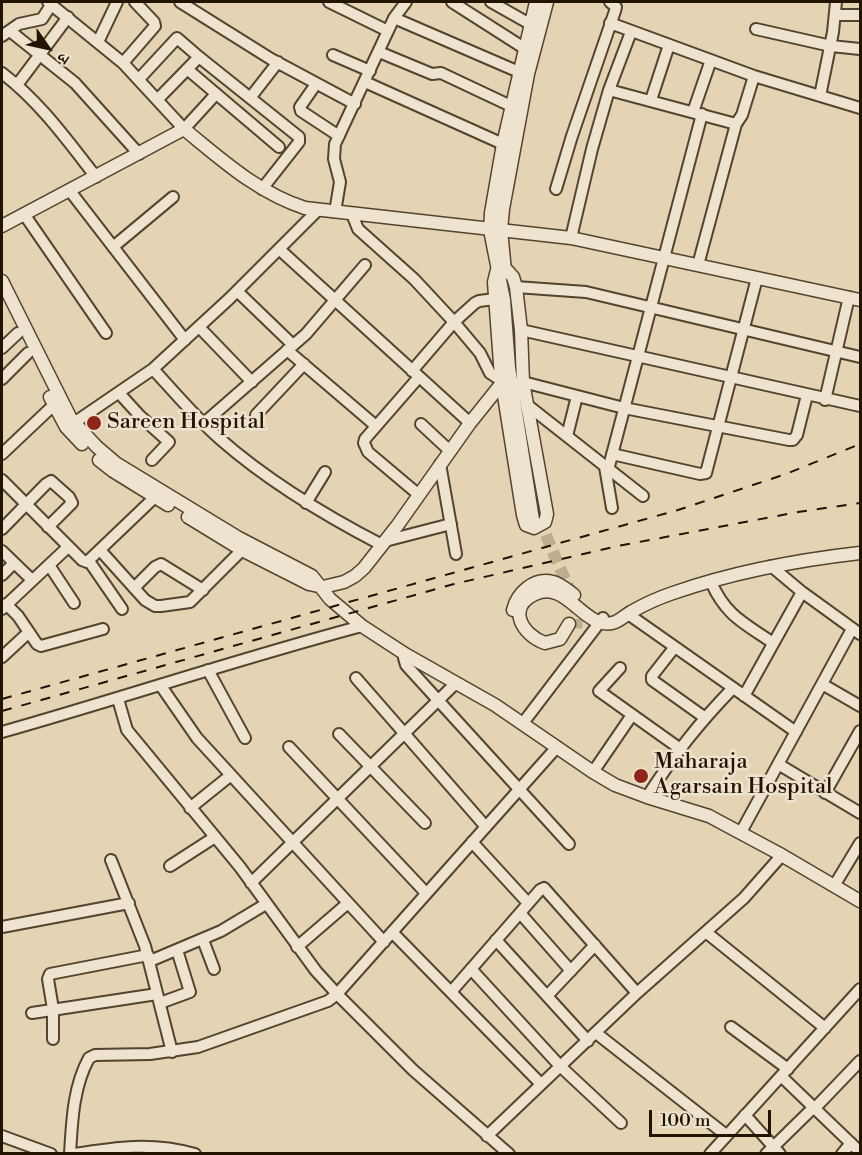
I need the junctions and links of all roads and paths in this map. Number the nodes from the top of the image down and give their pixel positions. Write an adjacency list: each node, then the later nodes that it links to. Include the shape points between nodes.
1 (117, 2): 23 (street)
2 (135, 2): 34 (street, via 155,26)
3 (180, 2): 33 (street)
4 (329, 2): 20 (street)
5 (406, 2): 16 (street)
6 (452, 2): 26 (street)
7 (491, 2): 18 (street)
8 (536, 2): 18 (street)
9 (547, 2): 70 (street)
10 (610, 2): 17 (street, via 616,7)
11 (836, 2): 13 (street)
12 (49, 3): 15 (street); 22 (street, via 42,19 23,22)
13 (835, 15): 14 (street); 25 (street)
14 (861, 15)
15 (68, 17): 23 (street); 29 (street)
16 (394, 18): 20 (street); 37 (street)
17 (610, 23): 21 (street); 62 (street)
18 (530, 24): 26 (street)
19 (756, 29): 25 (street)
20 (388, 31): 28 (street)
21 (631, 32): 24 (street); 44 (street)
22 (4, 34): 29 (street)
23 (98, 42): 34 (street)
24 (669, 45): 32 (street); 49 (street)
25 (831, 46): 27 (street); 46 (street)
26 (524, 48): 37 (street)
27 (861, 49)
28 (379, 52): 36 (street); 51 (street, via 432,74 441,73)
29 (40, 55): 43 (street); 59 (street, via 75,83)
30 (333, 55): 36 (street)
31 (199, 57): 35 (street); 40 (street, via 177,38); 47 (street)
32 (711, 60): 39 (street); 53 (street)
33 (278, 62): 42 (street); 47 (street)
34 (123, 63): 40 (street)
35 (187, 69): 45 (street); 48 (street)
36 (370, 71): 41 (street)
37 (519, 72): 51 (street)
38 (2, 73): 43 (street)
39 (754, 76): 46 (street); 54 (street)
40 (139, 79): 48 (street)
41 (365, 82): 50 (street); 57 (street)
42 (316, 84): 50 (street); 56 (street, via 301,111)
43 (17, 85): 60 (street, via 48,116)
44 (609, 90): 49 (street); 71 (street)
45 (216, 94): 55 (street); 58 (street)
46 (820, 96): 52 (street)
47 (250, 98): 61 (street, via 299,140)
48 (158, 99): 55 (street)
49 (651, 100): 53 (street)
50 (355, 104): 56 (street)
51 (511, 106): 57 (street)
52 (861, 108)
53 (698, 113): 54 (street); 74 (street)
54 (736, 124): 76 (street)
55 (184, 129): 59 (street); 61 (street)
56 (339, 136): 66 (street, via 334,150 340,182)
57 (503, 144): 70 (street, via 491,213)
58 (279, 147)
59 (139, 154): 60 (street)
60 (96, 177): 63 (street)
61 (262, 189): 65 (street, via 292,204)
62 (556, 189)
63 (70, 191): 67 (street); 72 (street)
64 (173, 196): 72 (street)
65 (318, 210): 66 (street); 73 (street)
66 (335, 212): 68 (street)
67 (24, 214): 69 (street); 92 (street)
68 (352, 214): 70 (street); 87 (street, via 358,229 414,279)
69 (2, 226)
70 (495, 230): 71 (street); 77 (street)
71 (571, 238): 74 (street)
72 (113, 247): 93 (street)
73 (279, 249): 81 (street); 85 (street)
74 (664, 258): 76 (street); 86 (street)
75 (365, 265): 85 (street)
76 (698, 265): 78 (street)
77 (501, 269): 80 (street, via 513,277); 84 (street, via 494,282); 138 (street, via 510,376)
78 (757, 278): 82 (street); 90 (street)
79 (2, 284): 112 (street)
80 (516, 287): 86 (street, via 586,292); 89 (street)
81 (237, 291): 88 (street); 95 (street)
82 (855, 298): 96 (street)
83 (2, 299): 91 (street)
84 (495, 299): 87 (street, via 479,301); 105 (street)
85 (335, 300): 95 (street); 102 (street)
86 (651, 308): 90 (street); 98 (street)
87 (454, 322): 102 (street); 105 (street, via 480,353 490,373)
88 (199, 327): 93 (street); 106 (street)
89 (521, 330): 98 (street); 107 (street)
90 (744, 330): 96 (street); 103 (street)
91 (18, 333): 94 (street); 97 (street)
92 (106, 333)
93 (184, 340): 101 (street)
94 (2, 348)
95 (290, 348): 100 (street); 106 (street)
96 (837, 352): 99 (street); 111 (street)
97 (28, 353): 104 (street); 112 (street)
98 (638, 356): 103 (street); 115 (street)
99 (861, 357)
100 (304, 364): 116 (street); 121 (street)
101 (153, 369): 108 (street); 117 (street)
102 (416, 374): 118 (street); 121 (street)
103 (732, 378): 109 (street); 122 (street)
104 (2, 379)
105 (501, 380): 113 (street, via 523,515 526,525 534,528 545,522 547,514); 118 (street)
106 (252, 382): 117 (street)
107 (523, 382): 110 (street); 113 (street)
108 (119, 393): 120 (street); 127 (street, via 169,442)
109 (807, 395): 111 (street); 122 (street, via 793,440)
110 (577, 396): 115 (street); 123 (street)
111 (825, 400): 114 (street)
112 (57, 402): 120 (street); 125 (street)
113 (526, 404): 123 (street)
114 (861, 406)
115 (624, 408): 122 (street); 126 (street)
116 (256, 415)
117 (204, 423): 135 (street, via 241,456)
118 (470, 423): 124 (street)
119 (421, 424): 124 (street)
120 (70, 425): 134 (street, via 91,453); 156 (street, via 117,464 237,537 312,576)
121 (376, 426): 132 (street, via 364,447)
122 (719, 426): 126 (street, via 704,474)
123 (567, 436): 129 (street)
124 (450, 451): 128 (street)
125 (2, 454)
126 (612, 454): 129 (street)
127 (152, 460)
128 (440, 464): 132 (street); 139 (street)
129 (606, 468): 133 (street); 137 (street)
130 (325, 472): 135 (street)
131 (2, 480): 136 (street)
132 (419, 495): 142 (street)
133 (643, 496)
134 (155, 497): 144 (street); 145 (street)
135 (306, 503): 142 (street)
136 (25, 504): 140 (street); 140 (street, via 49,482 62,490 72,503); 141 (street)
137 (612, 508)
138 (537, 519)
139 (451, 524): 142 (street); 147 (street)
140 (48, 527): 143 (street)
141 (2, 529)
142 (383, 543): 156 (street, via 355,576)
143 (68, 547): 149 (street, via 84,562); 151 (street)
144 (100, 550): 149 (street); 157 (street)
145 (242, 550): 156 (street, via 309,584); 158 (street)
146 (2, 551): 150 (street)
147 (456, 554)
148 (859, 554): 152 (street)
149 (89, 561): 162 (street)
150 (14, 563): 153 (street); 154 (street)
151 (49, 565): 154 (street); 160 (street)
152 (771, 566): 155 (street); 159 (street)
153 (2, 575)
154 (32, 580): 161 (street)
155 (711, 582): 163 (street, via 650,602); 170 (street, via 731,614)
156 (323, 587): 165 (street, via 330,599)
157 (134, 588): 158 (street, via 150,604 161,606 190,602); 158 (street, via 161,564)
158 (204, 590)
159 (802, 592): 169 (street); 170 (street)
160 (74, 603)
161 (4, 607): 168 (street, via 16,612)
162 (122, 609)
163 (628, 614): 164 (street, via 612,623); 171 (street)
164 (603, 621): 166 (street, via 565,588 552,582 535,583 514,603 513,624 534,647 553,650 564,644); 187 (street)
165 (362, 626): 172 (street); 175 (street)
166 (573, 626)
167 (103, 629): 168 (street, via 41,646)
168 (29, 632): 173 (street)
169 (856, 632): 178 (street)
170 (773, 643): 181 (street)
171 (674, 648): 180 (street); 186 (street, via 651,678)
172 (405, 654): 177 (street); 183 (street, via 406,665)
173 (2, 657)
174 (620, 668): 185 (street, via 600,692)
175 (208, 670): 179 (street); 193 (street)
176 (356, 678): 192 (street)
177 (456, 682): 183 (street); 187 (street)
178 (822, 684): 184 (street); 190 (street)
179 (161, 686): 182 (street); 200 (street, via 197,738)
180 (733, 688): 181 (street); 186 (street)
181 (744, 696): 190 (street)
182 (118, 699): 189 (street); 205 (street, via 127,730)
183 (438, 700): 192 (street); 201 (street)
184 (861, 706)
185 (632, 715): 196 (street); 199 (street)
186 (704, 717): 196 (street)
187 (524, 723): 195 (street)
188 (861, 731): 202 (street)
189 (2, 732)
190 (796, 732): 197 (street)
191 (339, 734): 198 (street)
192 (404, 734): 198 (street); 208 (street)
193 (245, 738)
194 (289, 747): 204 (street)
195 (557, 747): 199 (street); 201 (street)
196 (679, 748): 203 (street)
197 (778, 764): 202 (street); 209 (street)
198 (370, 766): 204 (street); 207 (street)
199 (593, 772): 203 (street)
200 (231, 775): 205 (street); 212 (street)
201 (520, 789): 208 (street); 214 (street)
202 (825, 793): 206 (street)
203 (646, 797): 209 (street, via 709,816)
204 (338, 798): 212 (street); 220 (street)
205 (190, 808): 210 (street)
206 (861, 813)
207 (425, 823)
208 (486, 827): 211 (street)
209 (741, 832): 215 (street)
210 (215, 837): 217 (street); 218 (street)
211 (472, 842): 220 (street); 224 (street)
212 (292, 843): 218 (street); 223 (street)
213 (861, 843): 219 (street)
214 (570, 844)
215 (782, 855): 219 (street); 229 (street)
216 (111, 860): 222 (street)
217 (170, 867)
218 (251, 883): 225 (street)
219 (834, 886): 221 (street)
220 (426, 893): 228 (street)
221 (861, 901)
222 (129, 903): 227 (street); 236 (street)
223 (348, 903): 232 (street); 234 (street)
224 (528, 903): 226 (street); 233 (street, via 544,888)
225 (266, 904): 230 (street); 234 (street)
226 (520, 913): 231 (street); 239 (street)
227 (2, 927)
228 (392, 932): 232 (street); 241 (street)
229 (707, 933): 242 (street); 249 (street)
230 (203, 940): 235 (street); 237 (street)
231 (496, 940): 238 (street); 244 (street)
232 (384, 942): 243 (street)
233 (595, 945): 239 (street); 242 (street)
234 (297, 947): 243 (street)
235 (177, 950): 236 (street); 245 (street, via 190,992)
236 (149, 958): 245 (street); 246 (street, via 50,974)
237 (213, 969)
238 (471, 969): 241 (street); 254 (street)
239 (571, 971): 244 (street)
240 (860, 989): 249 (street)
241 (451, 992): 257 (street)
242 (637, 993): 250 (street)
243 (337, 994): 253 (street, via 319,1005 198,1047); 262 (street)
244 (547, 996): 252 (street)
245 (159, 998): 246 (street); 253 (street)
246 (53, 1009): 247 (street); 251 (street)
247 (32, 1013)
248 (731, 1027): 256 (street)
249 (825, 1028): 256 (street)
250 (596, 1033): 252 (street); 263 (street)
251 (53, 1039)
252 (588, 1041): 254 (street)
253 (172, 1052): 268 (street, via 89,1058 74,1104)
254 (560, 1066): 257 (street); 260 (street)
255 (859, 1066): 258 (street)
256 (784, 1072): 258 (street); 259 (street)
257 (540, 1083): 262 (street)
258 (814, 1108): 264 (street); 265 (street)
259 (745, 1115): 263 (street); 265 (street)
260 (621, 1124)
261 (2, 1136): 267 (street)
262 (487, 1136): 270 (street)
263 (726, 1136): 271 (street)
264 (851, 1143): 266 (street); 272 (street)
265 (773, 1151)
266 (861, 1152)
267 (51, 1154)
268 (72, 1154): 269 (street, via 126,1146)
269 (195, 1154)
270 (509, 1154)
271 (710, 1154)
272 (842, 1154)

